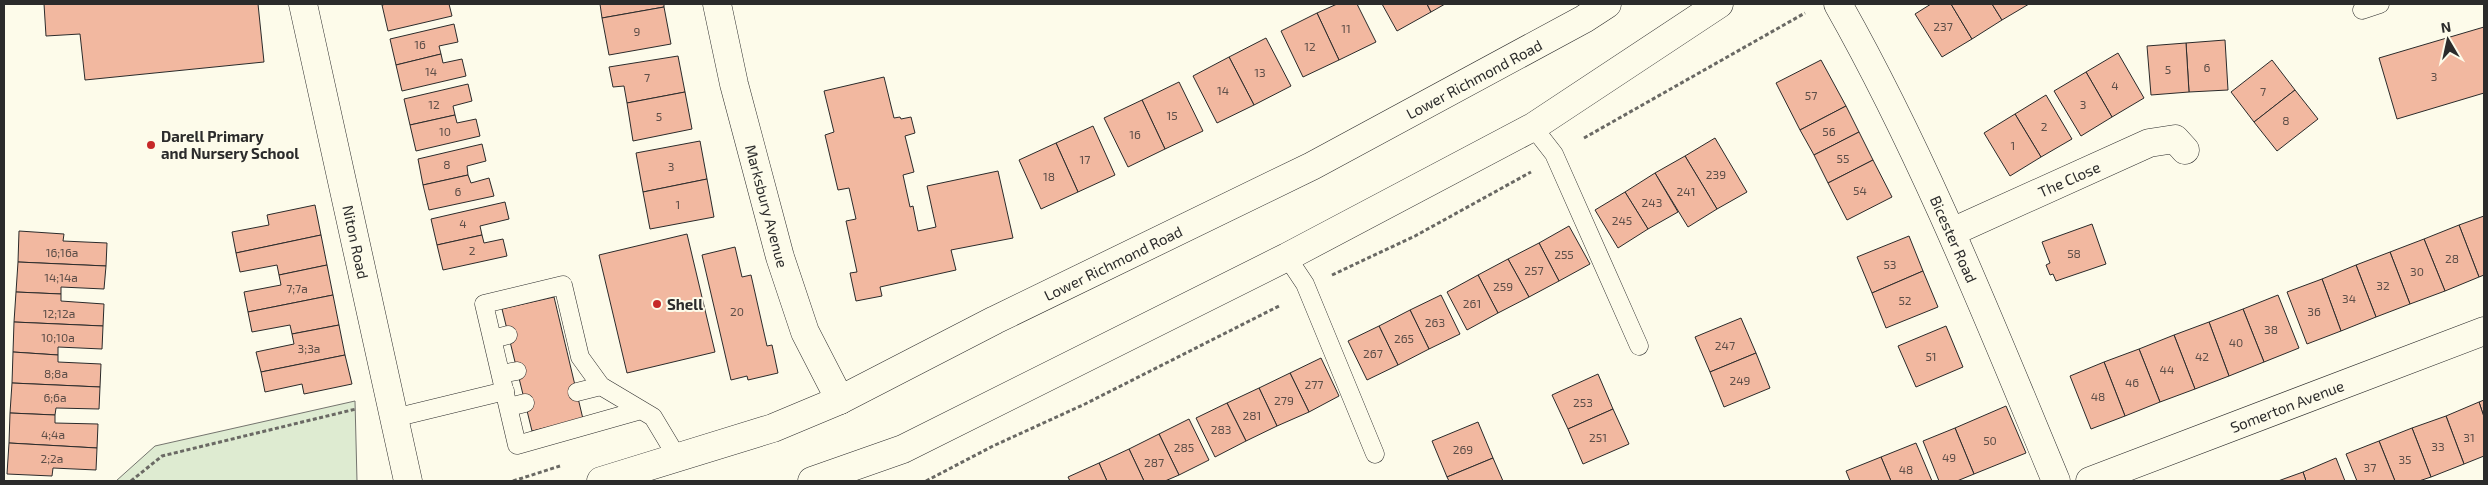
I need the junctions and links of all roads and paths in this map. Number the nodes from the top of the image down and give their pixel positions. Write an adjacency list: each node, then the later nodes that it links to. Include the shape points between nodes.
1 (303, 4): 18 (main road, Niton Road)
2 (717, 4): 17 (main road, Marksbury Avenue, via 734,84 780,257 805,332)
3 (1607, 4): 17 (main road, Lower Richmond Road, via 1312,166 995,320)
4 (1719, 4): 8 (main road)
5 (1838, 4): 10 (main road, Bicester Road, via 1872,64)
6 (2380, 4): 7 (lane)
7 (2362, 10)
8 (1533, 127): 11 (main road); 13 (lane, via 1554,154)
9 (2185, 150): 10 (main road, The Close, via 2176,139 2149,143)
10 (1952, 232): 27 (main road, Bicester Road)
11 (1287, 256): 20 (lane, via 1305,284); 22 (main road)
12 (2484, 331): 28 (main road, Somerton Avenue)
13 (1639, 346)
14 (601, 386): 15 (lane, via 574,358 566,323 563,285 484,304 500,337); 16 (lane); 19 (lane)
15 (511, 389): 18 (lane); 19 (lane, via 517,445)
16 (577, 392)
17 (840, 400): 21 (main road, Lower Richmond Road, via 773,428)
18 (393, 409): 23 (path, via 162,456); 24 (main road, Niton Road)
19 (642, 410): 21 (lane, via 653,417)
20 (1375, 454)
21 (677, 457): 25 (main road, Lower Richmond Road)
22 (852, 474): 26 (main road)
23 (131, 481)
24 (408, 481)
25 (601, 481)
26 (812, 481)
27 (2056, 481)
28 (2090, 481)

